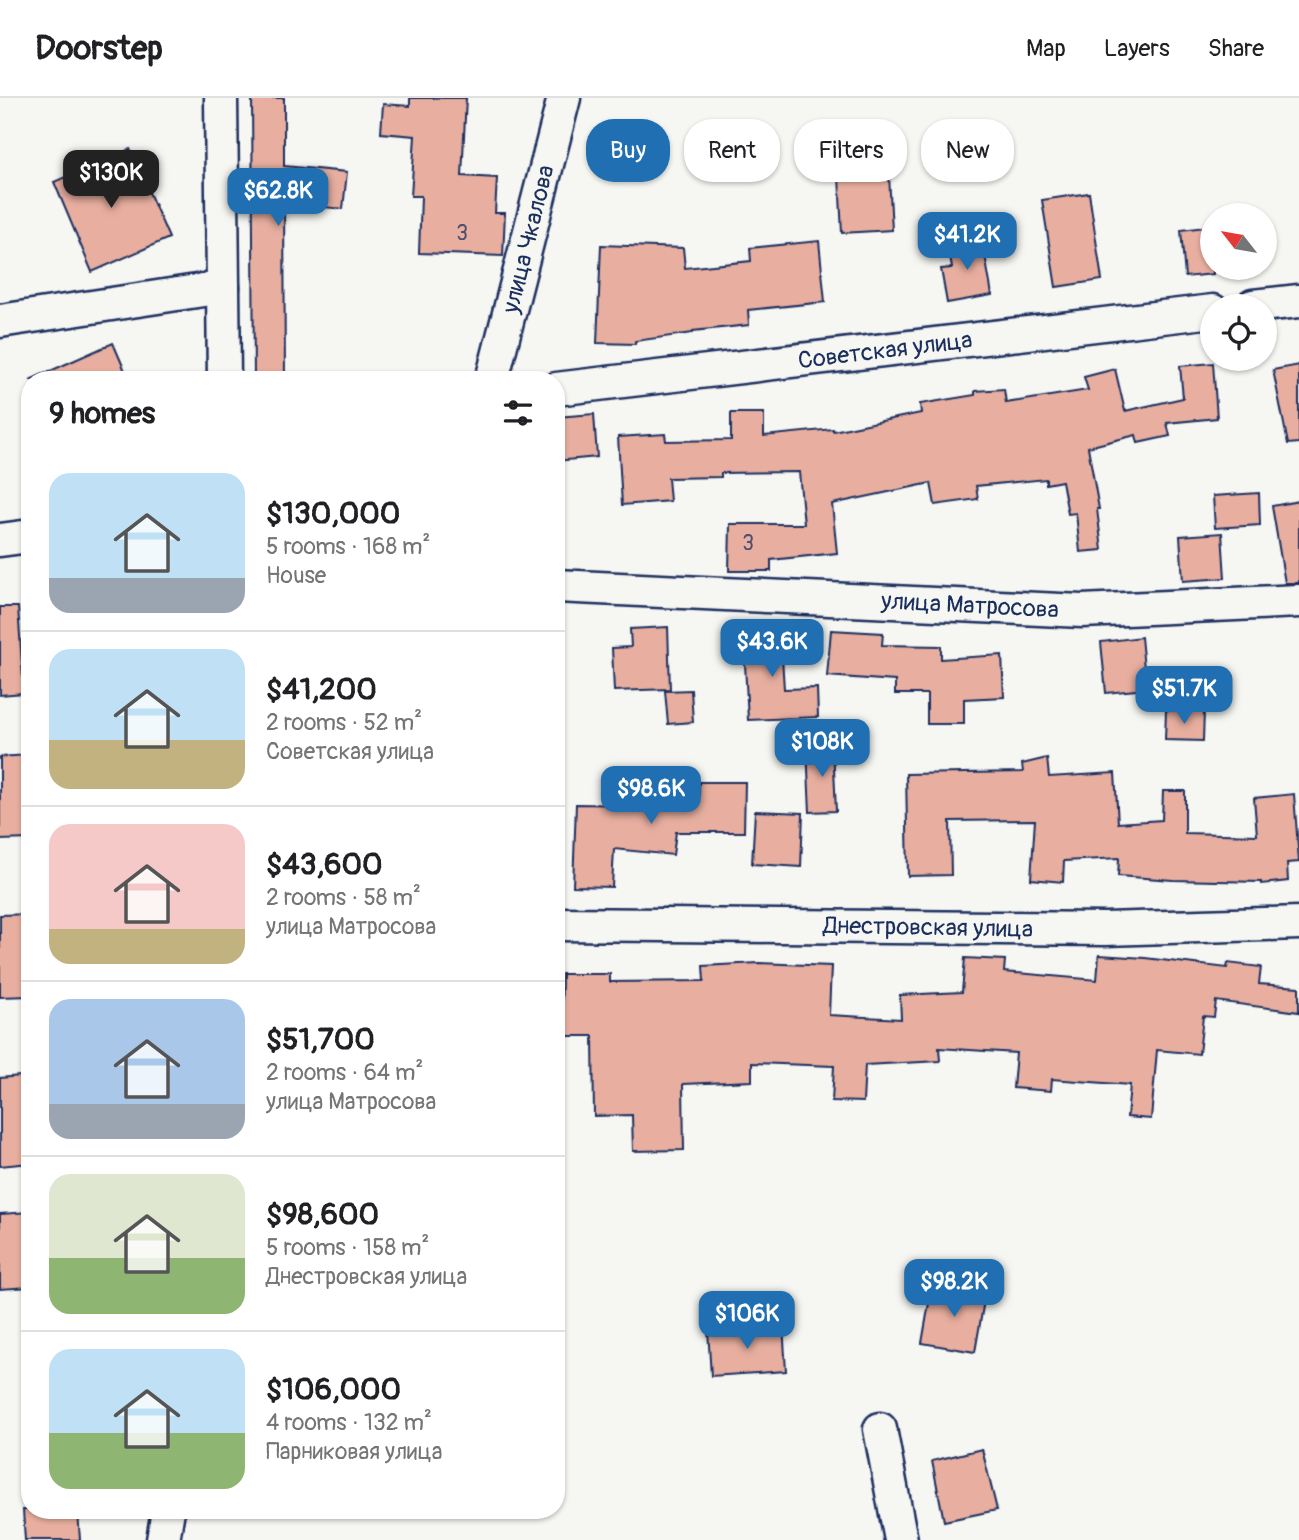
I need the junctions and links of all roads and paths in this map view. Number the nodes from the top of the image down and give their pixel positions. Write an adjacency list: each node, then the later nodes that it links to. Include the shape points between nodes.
1 (221, 98): 3 (street)
2 (564, 98): 9 (street, улица Чкалова)
3 (223, 287): 7 (street); 8 (street)
4 (1299, 301): 5 (street)
5 (1277, 303)
6 (1200, 313): 10 (street, Советская улица)
7 (0, 321)
8 (224, 371)
9 (494, 371)
10 (565, 388)
11 (21, 537): 12 (street)
12 (0, 540)
13 (565, 586): 14 (street, улица Матросова, via 1082,611)
14 (1299, 601)
15 (1299, 923): 16 (street, Днестровская улица, via 1105,929)
16 (565, 924)
17 (880, 1429): 20 (street)
18 (166, 1519): 19 (street)
19 (163, 1540)
20 (901, 1540)

